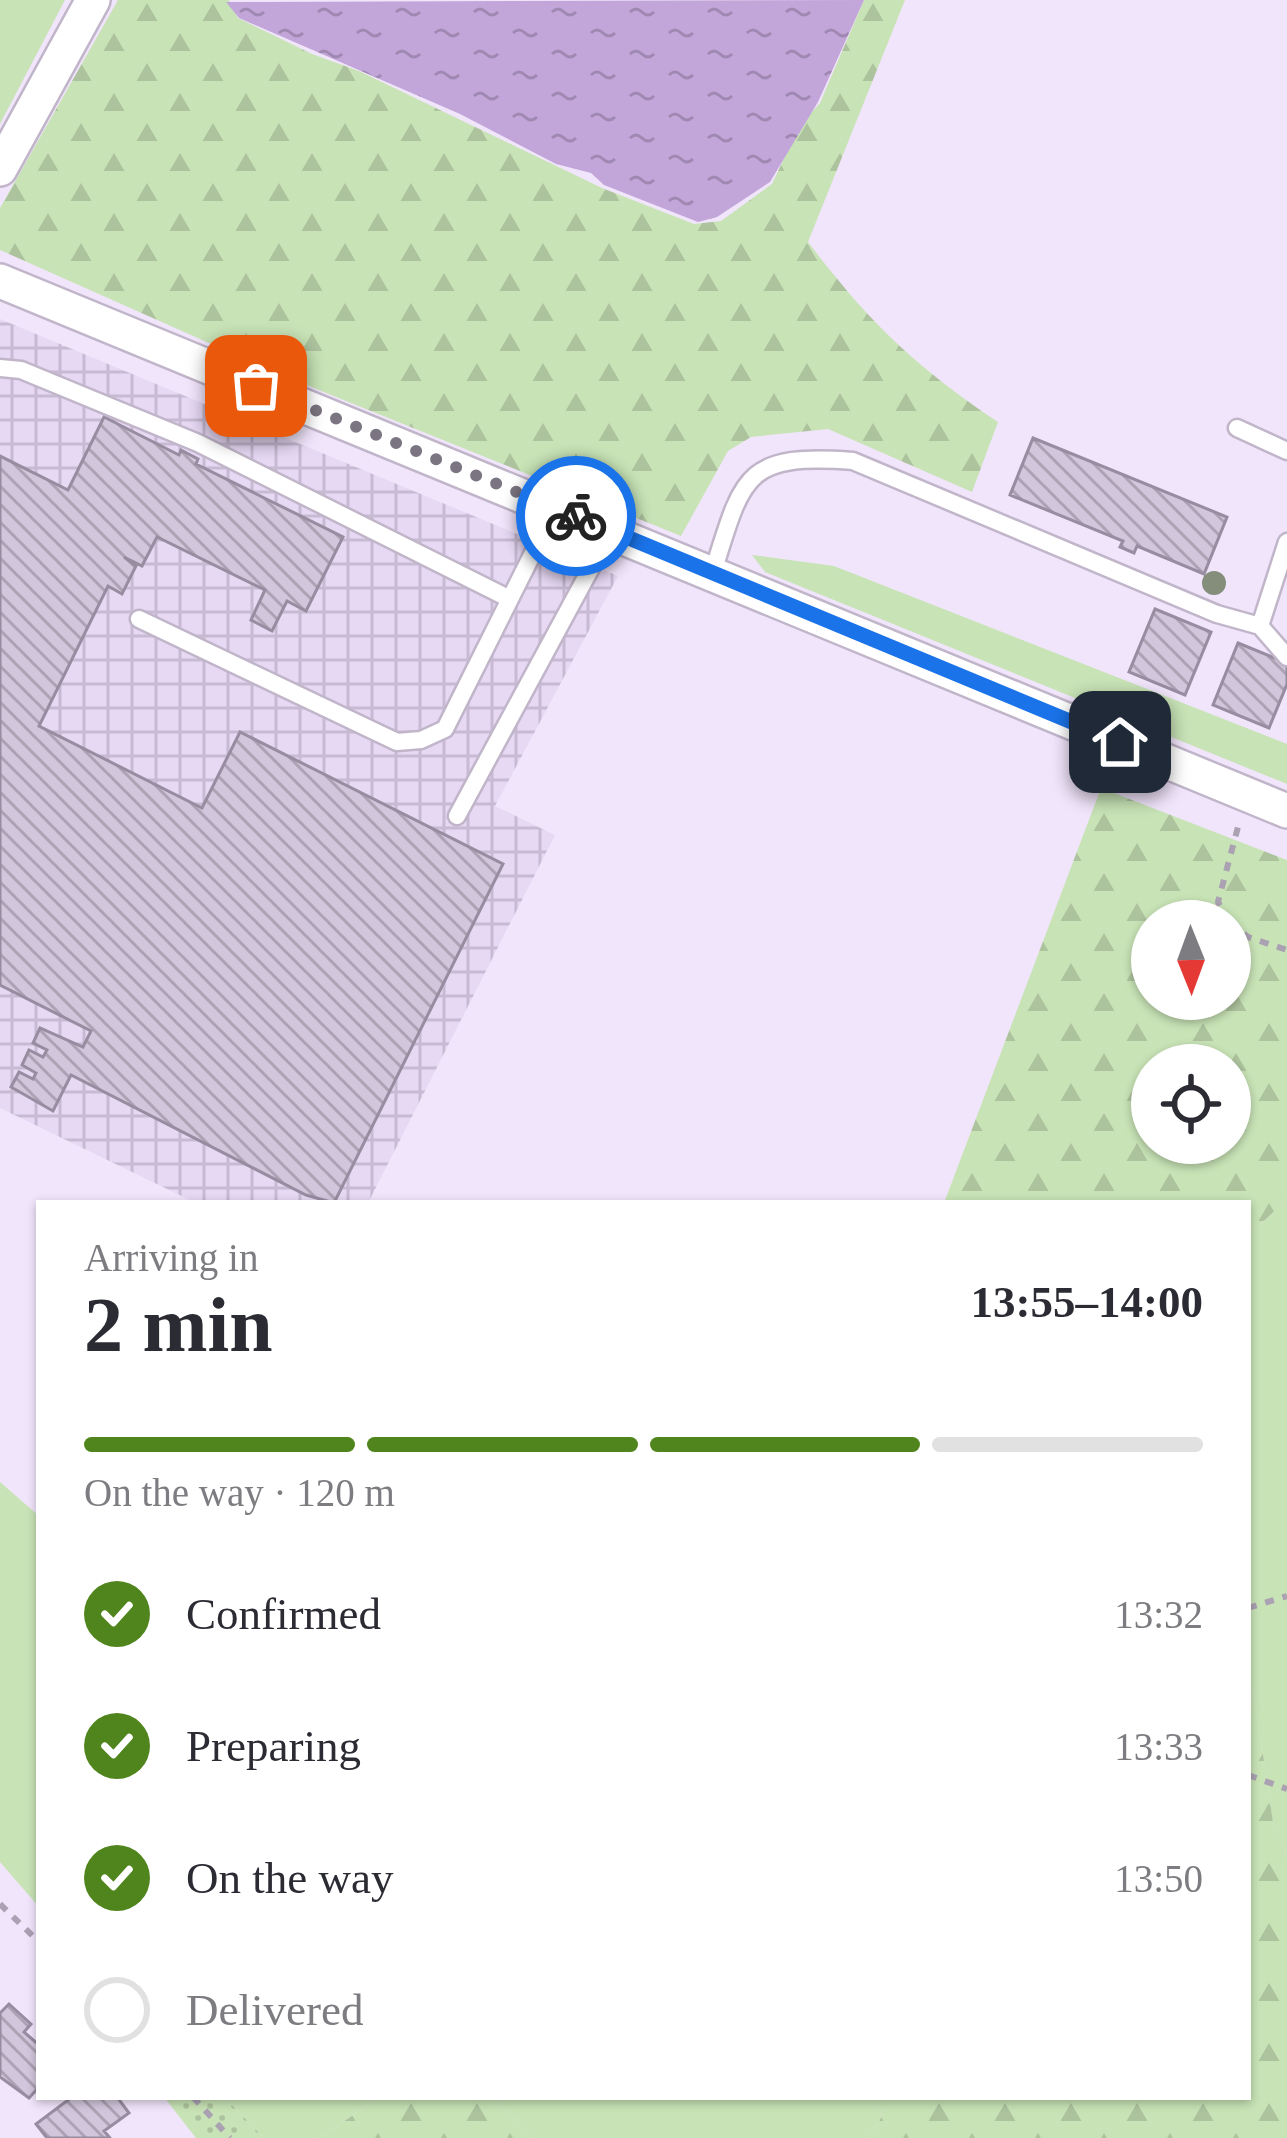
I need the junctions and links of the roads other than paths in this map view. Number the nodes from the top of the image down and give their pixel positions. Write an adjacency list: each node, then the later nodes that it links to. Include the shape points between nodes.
1 (93, 0): 2 (street)
2 (0, 169)
3 (0, 281): 7 (street)
4 (0, 368): 11 (lane, via 198,443)
5 (1238, 428): 6 (lane)
6 (1287, 452)
7 (556, 508): 8 (street); 11 (lane)
8 (611, 531): 10 (street); 16 (lane)
9 (1287, 542): 13 (lane)
10 (713, 572): 13 (lane, via 733,508 755,472 796,457 853,461); 15 (street)
11 (510, 599): 12 (lane, via 445,728 397,742)
12 (139, 619)
13 (1260, 626): 14 (lane)
14 (1287, 657)
15 (1287, 812)
16 (457, 816)

